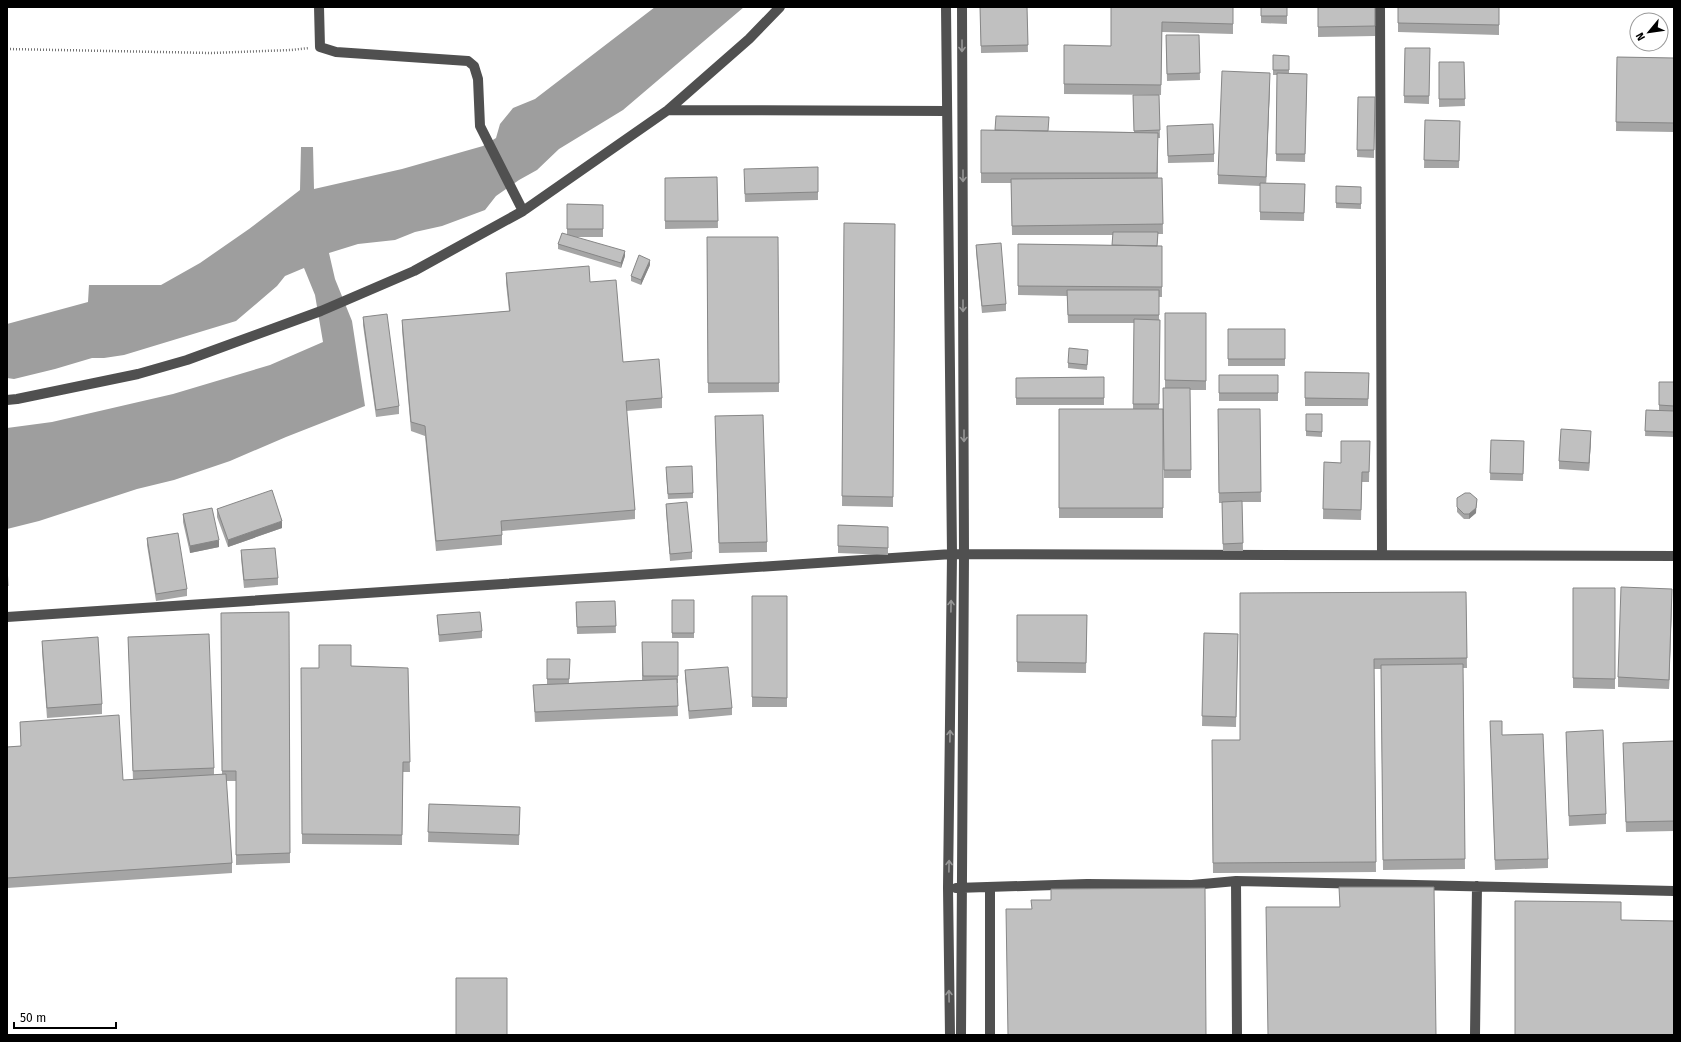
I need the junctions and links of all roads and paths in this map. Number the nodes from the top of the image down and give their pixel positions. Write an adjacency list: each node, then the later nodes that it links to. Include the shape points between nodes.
1 (319, 7): 6 (street)
2 (780, 7): 8 (street, via 749,39)
3 (946, 7): 9 (street)
4 (962, 7): 13 (street, one-way to 13)
5 (1380, 7): 14 (street)
6 (320, 47): 7 (path, via 211,53); 10 (street, via 336,52 468,61 474,66 478,79 480,126)
7 (7, 49)
8 (668, 110): 9 (street); 10 (street)
9 (947, 111): 12 (street)
10 (523, 211): 11 (street, via 414,271 321,311 187,360 145,372)
11 (7, 400)
12 (952, 554): 13 (street); 16 (street); 21 (street, one-way to 12)
13 (964, 554): 14 (street); 20 (street)
14 (1382, 555): 15 (street)
15 (1674, 556)
16 (7, 617)
17 (1236, 881): 18 (street, via 1192,885); 19 (street); 26 (street)
18 (990, 886): 20 (street); 25 (street)
19 (1478, 886): 22 (street); 27 (street)
20 (962, 887): 21 (street); 24 (street)
21 (948, 888): 23 (street, one-way to 21)
22 (1674, 891)
23 (950, 1035)
24 (961, 1035)
25 (990, 1035)
26 (1237, 1035)
27 (1475, 1035)

